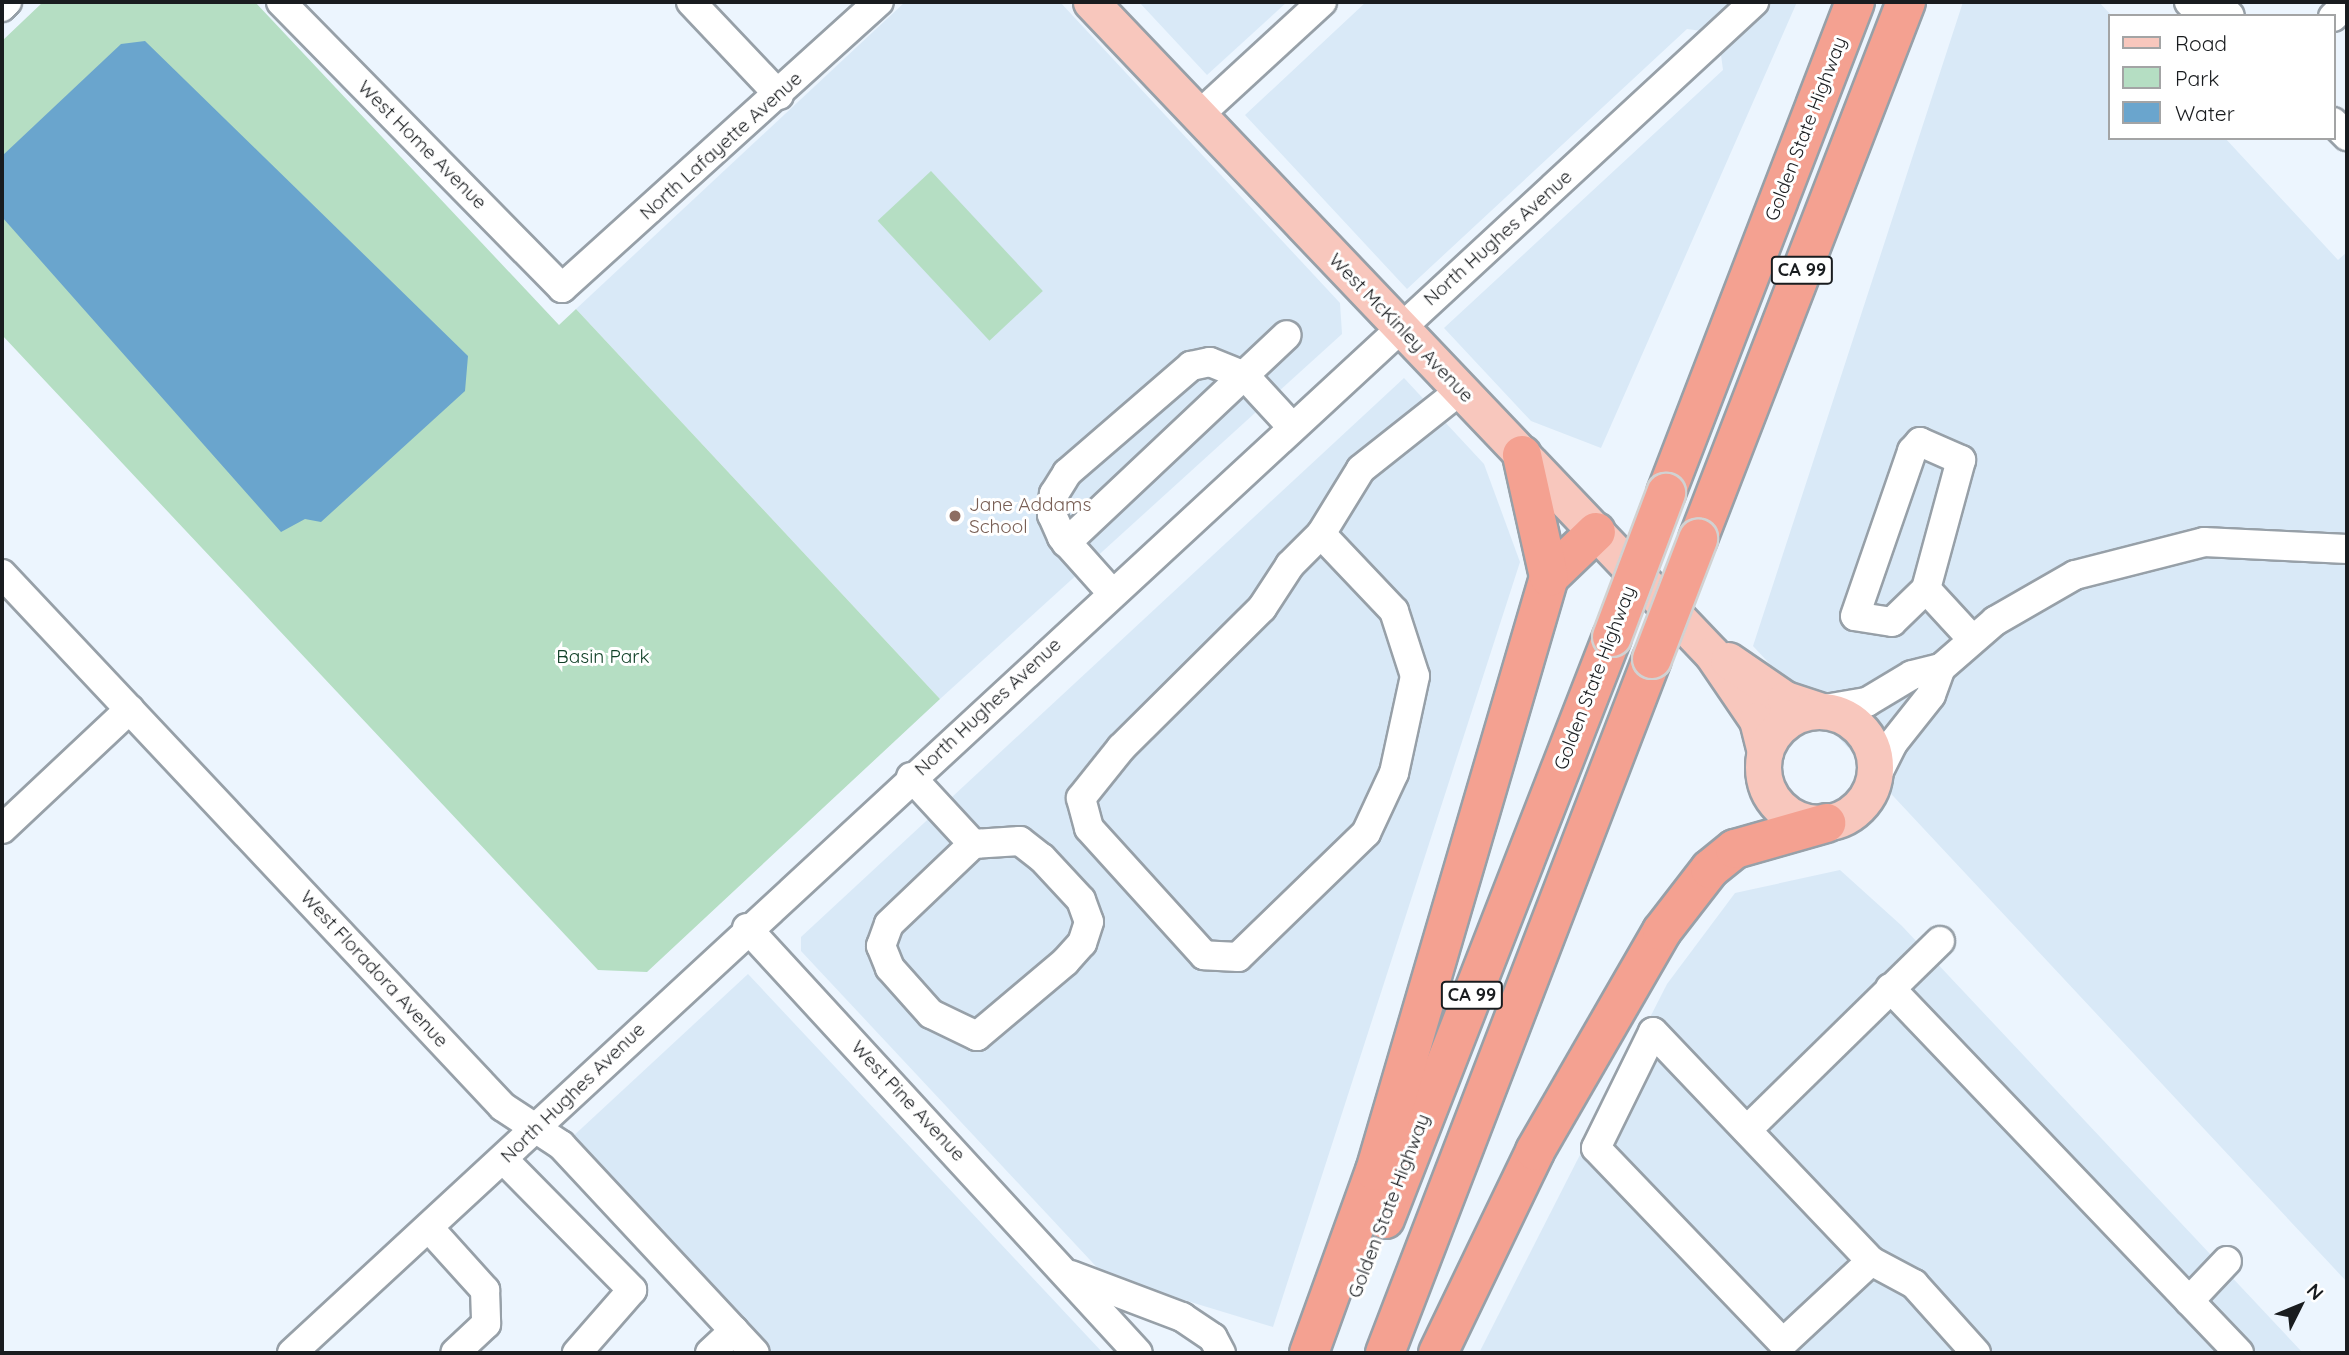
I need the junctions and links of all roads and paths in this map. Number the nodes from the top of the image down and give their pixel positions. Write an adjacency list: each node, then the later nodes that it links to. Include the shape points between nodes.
1 (7, 2): 10 (street)
2 (281, 2): 15 (street, West Home Avenue)
3 (691, 2): 13 (street)
4 (879, 2): 13 (street, North Lafayette Avenue)
5 (1091, 2): 14 (main road, West McKinley Avenue)
6 (1322, 2): 14 (street)
7 (1754, 2): 16 (street, North Hughes Avenue)
8 (1855, 2): 62 (highway, Golden State Highway / CA 99, bridge)
9 (1906, 2): 63 (highway, CA 99, bridge)
10 (2, 7)
11 (2206, 14): 12 (street, via 2224,10)
12 (2228, 14)
13 (779, 95): 15 (street, North Lafayette Avenue)
14 (1199, 115): 16 (main road, West McKinley Avenue)
15 (562, 288)
16 (1401, 325): 19 (main road, West McKinley Avenue); 20 (street, North Hughes Avenue)
17 (1287, 335): 18 (street)
18 (1245, 376): 20 (street); 24 (street); 24 (street, via 1227,364 1191,366 1067,473 1054,494 1052,515)
19 (1462, 389): 21 (main road, West McKinley Avenue); 23 (street, via 1361,469)
20 (1292, 427): 29 (street, North Hughes Avenue)
21 (1522, 454): 22 (main road, West McKinley Avenue); 27 (highway)
22 (1596, 532): 27 (highway); 31 (main road, West McKinley Avenue)
23 (1321, 534): 23 (street, via 1290,565 1262,608 1121,748 1081,798 1089,828 1204,955 1238,957 1366,833 1394,773 1415,676 1394,611)
24 (1066, 543): 29 (street)
25 (2347, 548): 30 (street, via 2240,541 2140,554 2048,589)
26 (2, 574): 33 (street, West Floradora Avenue)
27 (1549, 577): 61 (highway, via 1375,1171)
28 (1926, 589): 28 (street, via 1962,468 1952,451 1920,442 1912,451 1855,616 1892,622); 30 (street)
29 (1112, 593): 36 (street, North Hughes Avenue)
30 (1972, 639): 32 (street)
31 (1712, 654): 34 (main road, West McKinley Avenue, via 1785,699); 35 (main road, West McKinley Avenue, via 1757,720)
32 (1941, 668): 34 (street, via 1912,676 1867,702); 37 (street, via 1931,695 1893,743)
33 (130, 709): 39 (street); 44 (street, West Floradora Avenue, via 503,1107)
34 (1819, 710): 35 (main road, via 1785,722); 37 (main road, West McKinley Avenue, via 1851,720 1864,732 1874,755)
35 (1765, 752): 38 (main road, West McKinley Avenue, via 1765,779 1777,804 1791,816)
36 (911, 777): 40 (street); 41 (street, North Hughes Avenue)
37 (1874, 780): 38 (main road, via 1857,809)
38 (1826, 823): 64 (highway, via 1735,849 1710,869 1662,931 1535,1151)
39 (2, 829)
40 (973, 844): 40 (street, via 1020,841 1081,900 1089,922 1082,943 1065,962 977,1036 953,1030 932,1014 890,968 881,946 889,924)
41 (747, 928): 44 (street, North Hughes Avenue); 50 (street, West Pine Avenue)
42 (1940, 941): 43 (street)
43 (1889, 988): 45 (street); 51 (street)
44 (535, 1128): 46 (street, North Hughes Avenue); 52 (street, West Floradora Avenue, via 561,1145)
45 (1747, 1130): 48 (street); 53 (street, via 1653,1032 1597,1148)
46 (503, 1159): 47 (street, North Hughes Avenue); 56 (street, via 632,1290)
47 (429, 1228): 54 (street, North Hughes Avenue); 55 (street, via 485,1290 486,1324)
48 (1871, 1261): 53 (street); 65 (street, via 1914,1284)
49 (2227, 1261): 51 (street)
50 (1068, 1274): 59 (street, West Pine Avenue); 60 (street, West Pine Avenue, via 1189,1320 1213,1338)
51 (2189, 1301): 66 (street)
52 (734, 1331): 57 (street); 58 (street, West Floradora Avenue)
53 (1777, 1348)
54 (292, 1353)
55 (455, 1353)
56 (577, 1353)
57 (710, 1353)
58 (754, 1353)
59 (1138, 1353)
60 (1221, 1353)
61 (1309, 1353)
62 (1332, 1353)
63 (1385, 1353)
64 (1438, 1353)
65 (1976, 1353)
66 (2239, 1353)

